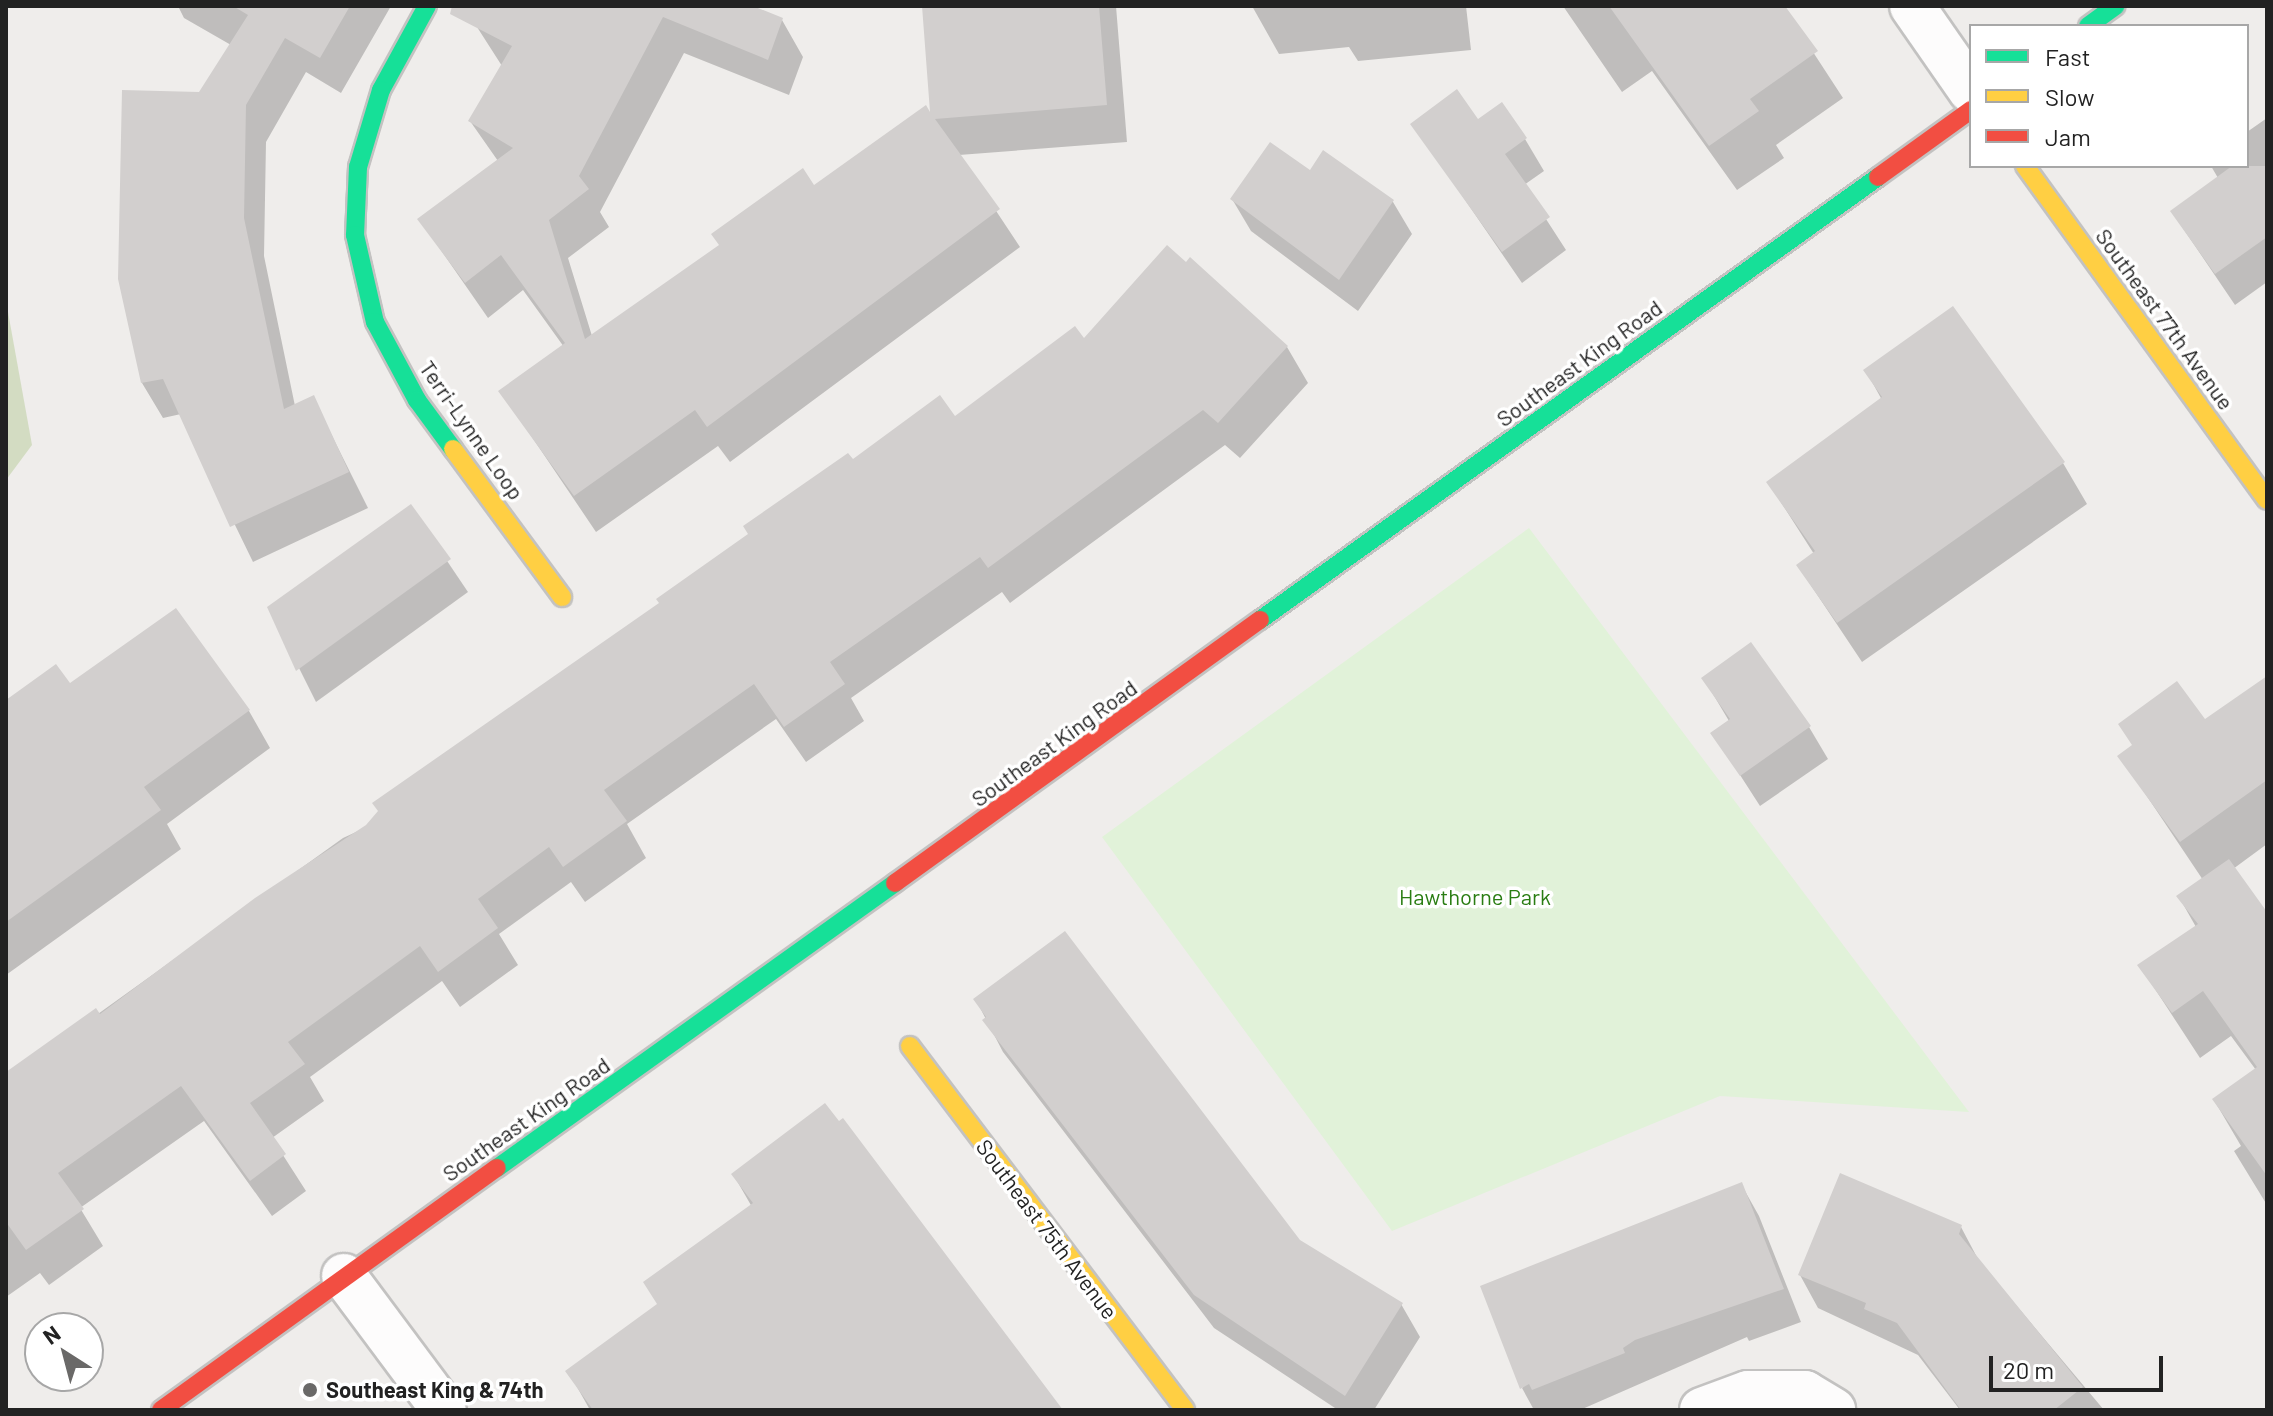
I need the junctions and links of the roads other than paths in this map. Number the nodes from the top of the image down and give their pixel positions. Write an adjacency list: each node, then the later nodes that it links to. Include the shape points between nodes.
1 (427, 6): 9 (main road, Terri-Lynne Loop, via 377,103 358,167 355,235 375,322 417,400)
2 (1912, 6): 5 (street)
3 (2116, 6): 4 (main road)
4 (2091, 24)
5 (1969, 88)
6 (1969, 111): 11 (main road, Southeast King Road, via 1093,745)
7 (2026, 168): 8 (main road, Southeast 77th Avenue)
8 (2267, 500)
9 (562, 597)
10 (910, 1046): 14 (main road, Southeast 75th Avenue)
11 (344, 1276): 12 (main road, Southeast King Road); 13 (street)
12 (161, 1410)
13 (444, 1410)
14 (1185, 1410)
15 (1702, 1410): 16 (street, via 1748,1393 1805,1393)
16 (1833, 1410)

